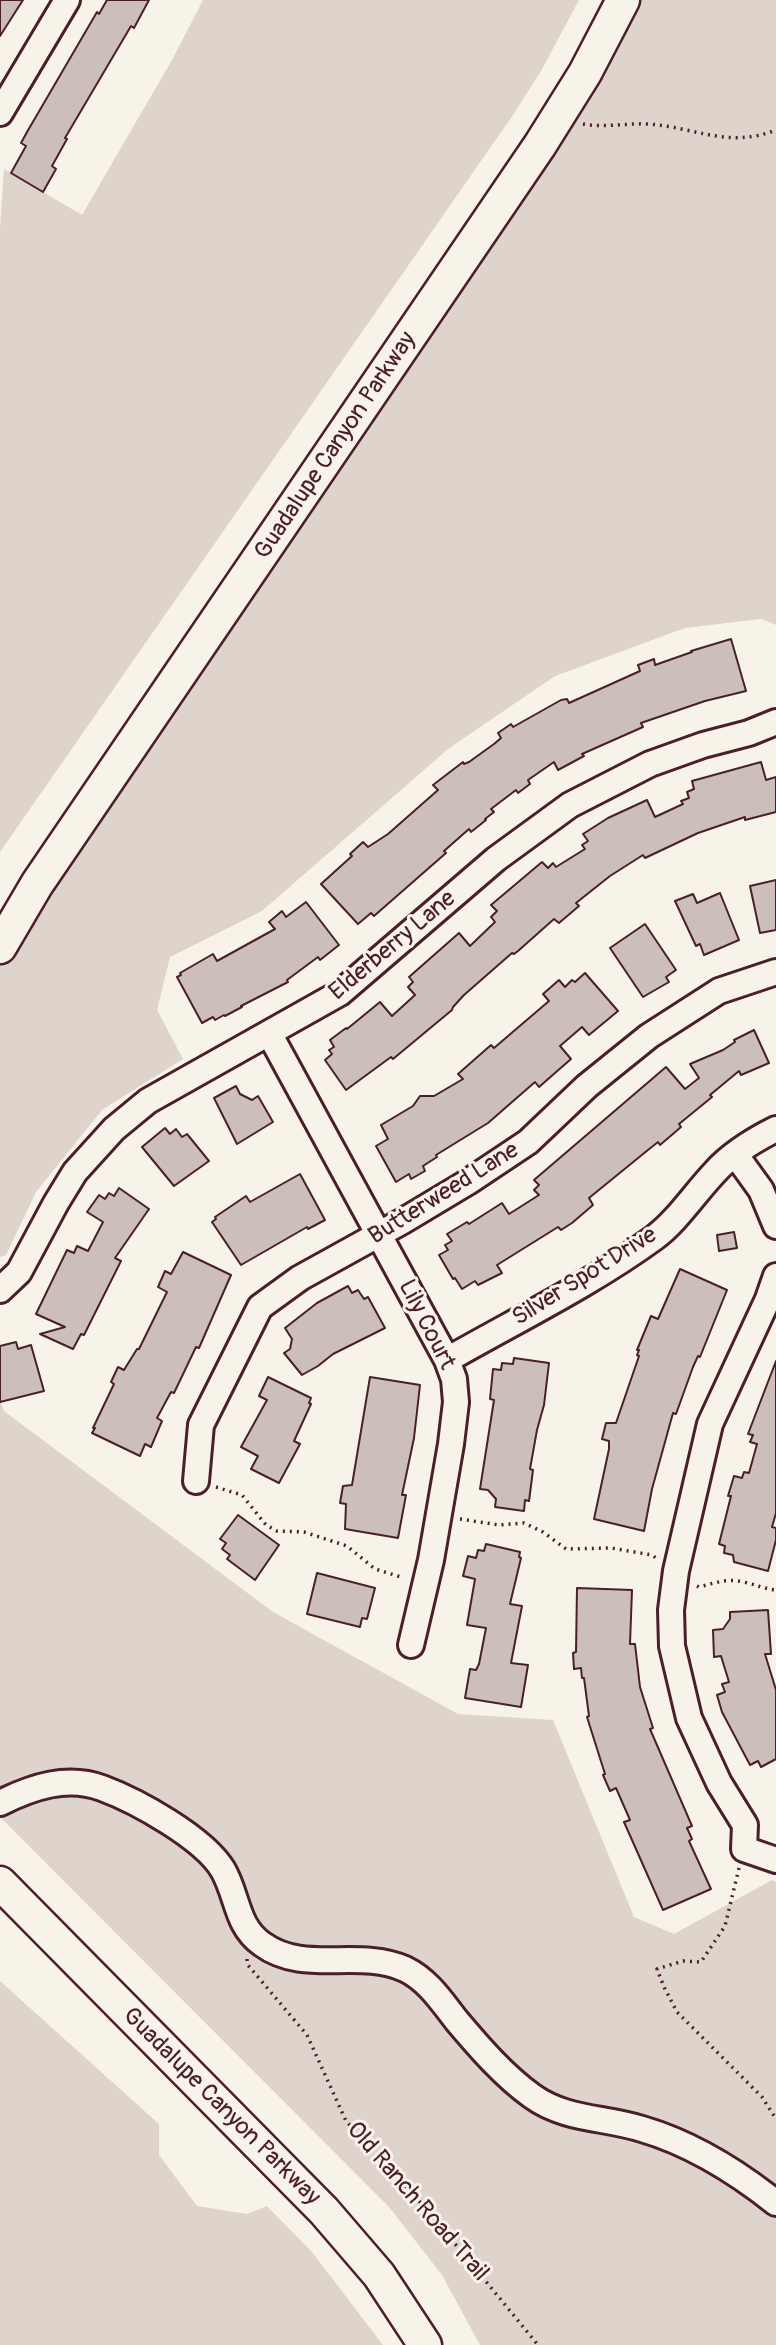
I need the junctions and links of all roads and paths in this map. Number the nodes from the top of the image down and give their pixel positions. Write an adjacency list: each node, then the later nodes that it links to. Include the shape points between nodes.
1 (67, 0): 3 (street)
2 (622, 0): 4 (main road, Guadalupe Canyon Parkway)
3 (0, 113)
4 (556, 120): 5 (path, via 590,126 651,124 736,139); 7 (main road, Guadalupe Canyon Parkway)
5 (776, 130)
6 (776, 722): 11 (street, Elderberry Lane, via 649,764 570,805 504,852 340,993)
7 (37, 884): 8 (main road, Guadalupe Canyon Parkway); 9 (main road, Guadalupe Canyon Parkway)
8 (0, 929)
9 (0, 947)
10 (776, 971): 15 (street, Butterweed Lane, via 719,991 649,1036 528,1142)
11 (269, 1033): 15 (street, Lily Court); 17 (street, Elderberry Lane, via 166,1090 114,1129 75,1172 19,1272)
12 (776, 1129): 13 (street, Silver Spot Drive)
13 (735, 1154): 14 (street, via 761,1190); 18 (street, Silver Spot Drive, via 656,1237)
14 (776, 1226)
15 (379, 1235): 18 (street, Lily Court); 19 (street, Butterweed Lane, via 300,1278 260,1307 201,1425)
16 (776, 1276): 21 (street, via 710,1424)
17 (0, 1290)
18 (447, 1360): 20 (street, Lily Court, via 456,1402)
19 (196, 1481): 22 (path, via 242,1495 266,1525 277,1531 304,1532 347,1546 375,1569)
20 (439, 1516): 21 (path, via 499,1525 524,1522 566,1549 611,1548 652,1555); 22 (street, Lily Court)
21 (676, 1571): 23 (path, via 699,1587 725,1580); 26 (street, via 671,1610 677,1677 704,1753 745,1825)
22 (426, 1585): 24 (street, Lily Court)
23 (776, 1590)
24 (411, 1645)
25 (0, 1803): 29 (street, via 43,1786 80,1783 140,1806 211,1854 230,1884)
26 (744, 1849): 27 (street); 30 (path, via 725,1926 701,1962 683,1961 657,1969 677,2012 762,2097)
27 (776, 1860)
28 (0, 1883): 32 (main road, Guadalupe Canyon Parkway, via 324,2211 379,2275)
29 (248, 1931): 31 (street, via 261,1944 294,1959 370,1959 408,1971 423,1981 512,2079 544,2104 559,2112 664,2137 724,2167); 33 (path, Old Ranch Road Trail, via 247,1964 307,2035 346,2121 429,2212)
30 (776, 2119)
31 (776, 2203)
32 (425, 2345)
33 (538, 2345)

